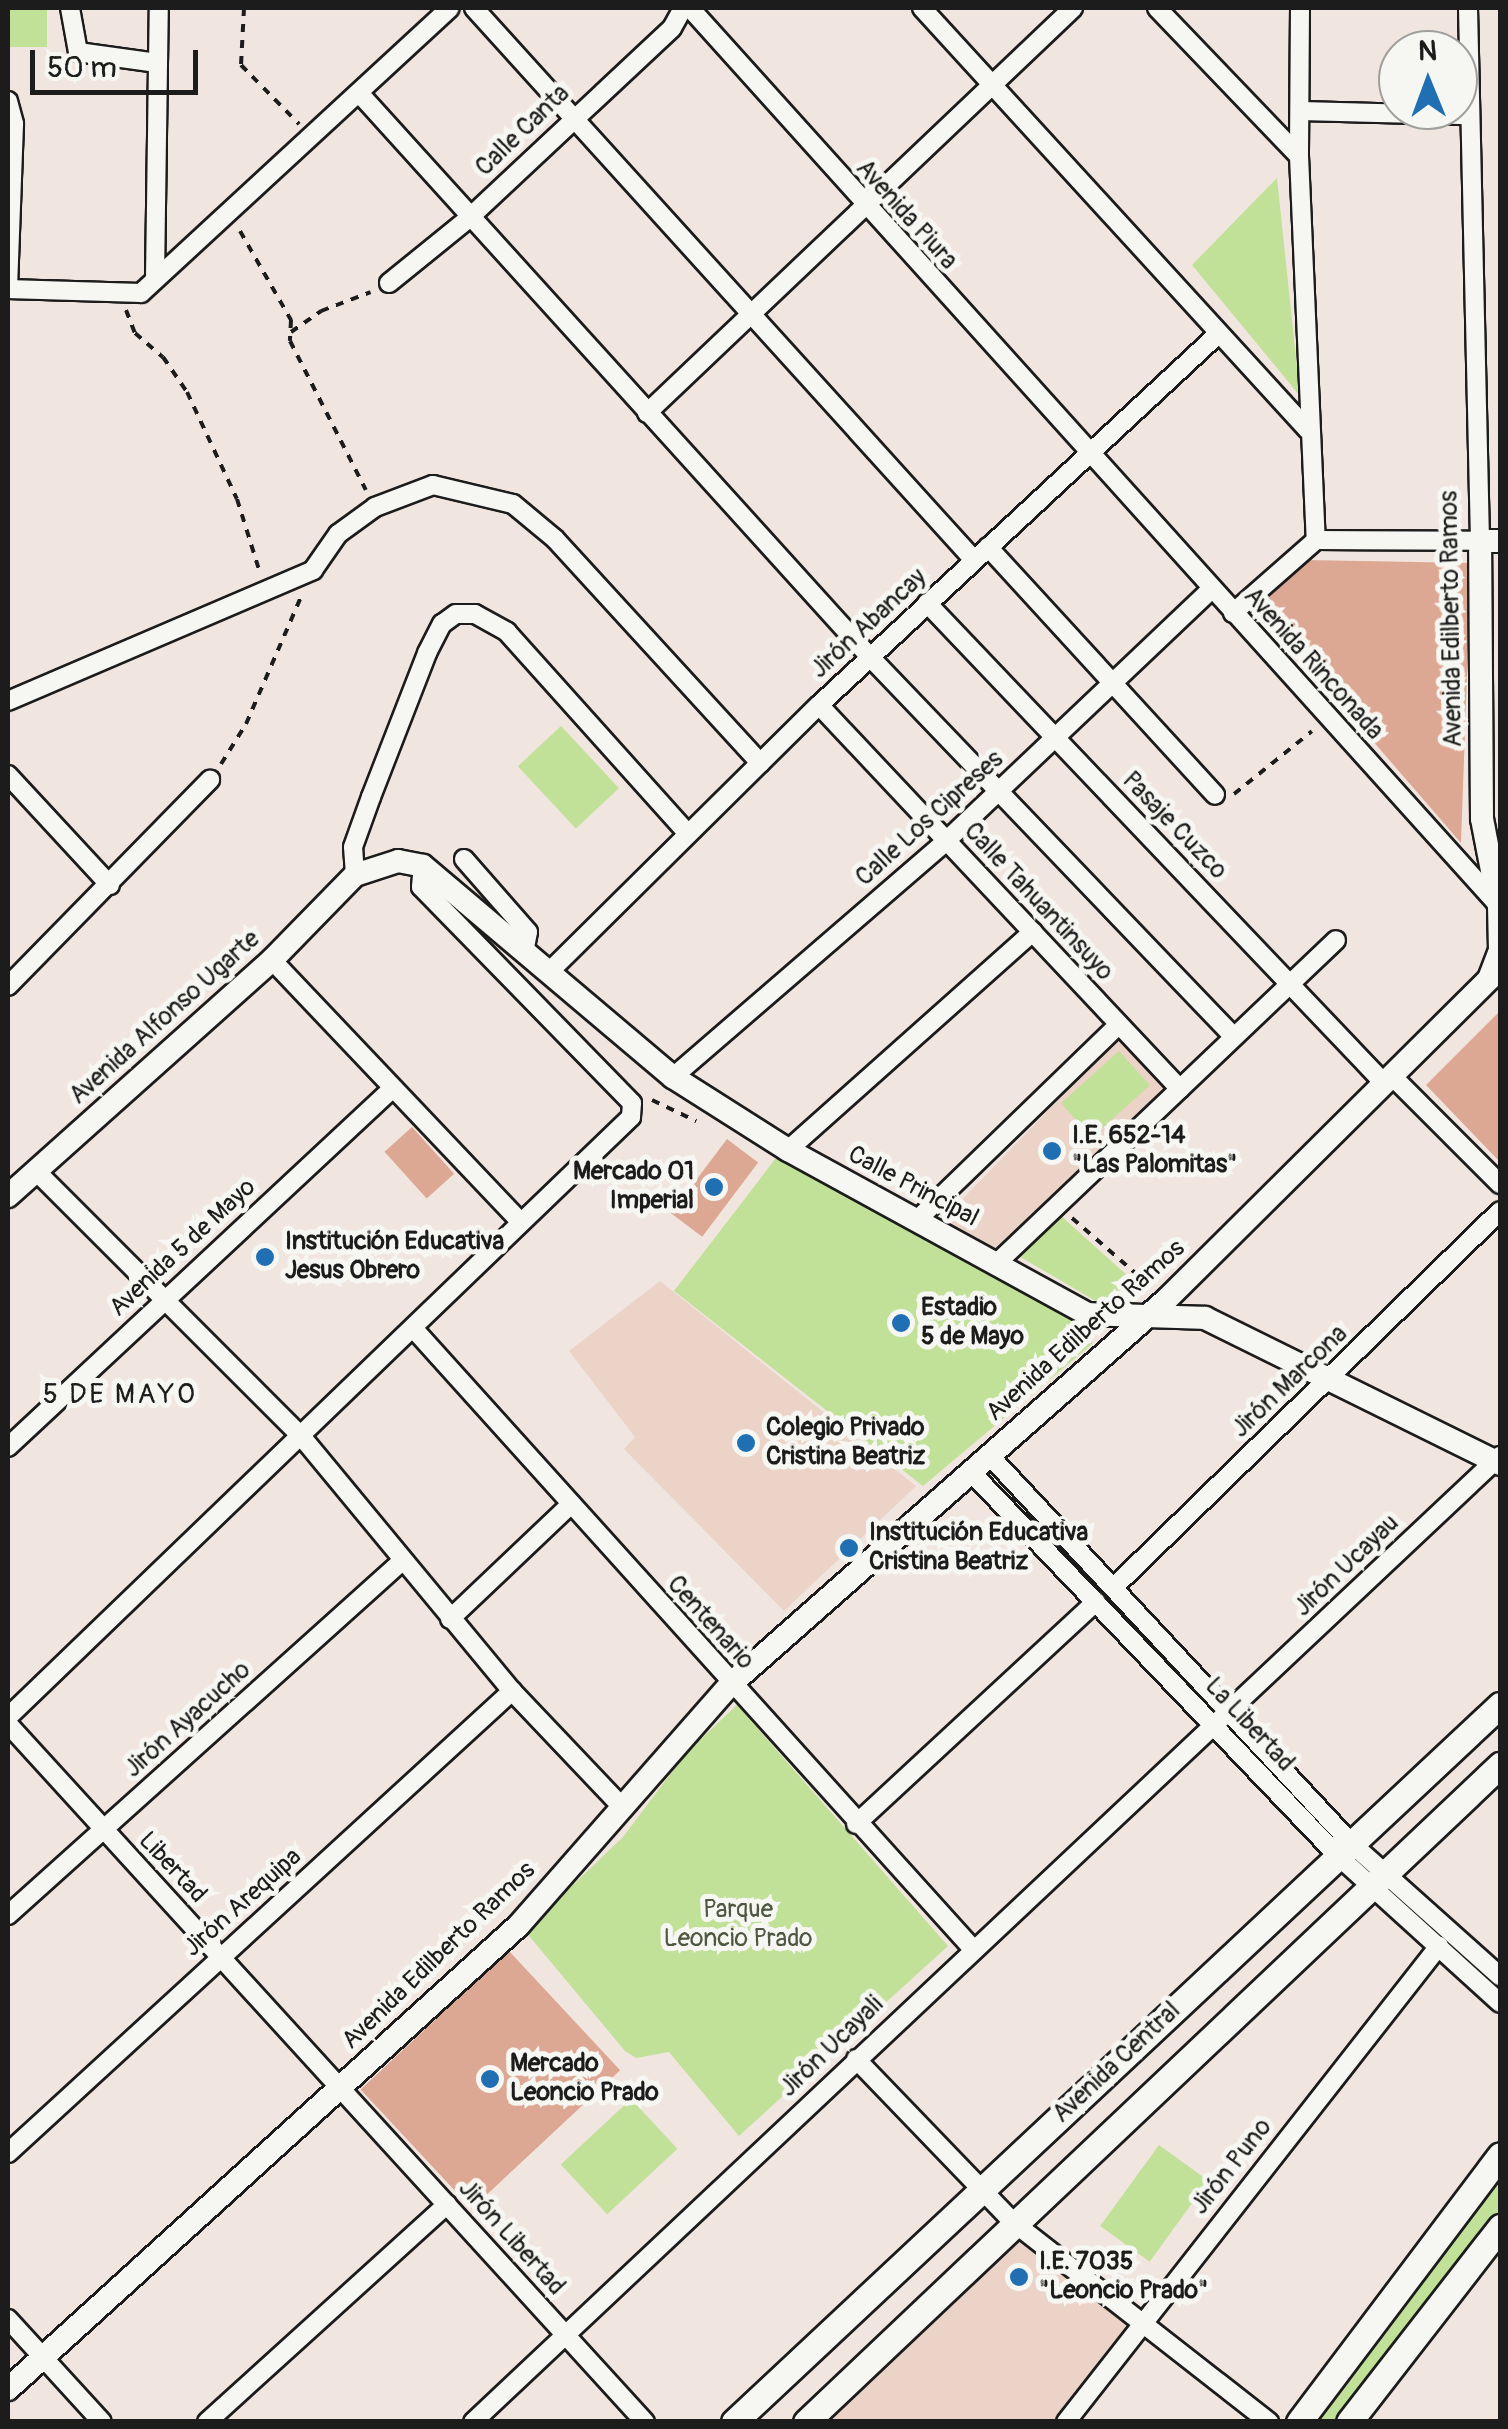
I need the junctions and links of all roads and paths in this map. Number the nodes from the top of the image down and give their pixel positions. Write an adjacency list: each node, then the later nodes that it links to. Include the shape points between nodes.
1 (70, 8): 11 (street, via 78,52)
2 (159, 8): 11 (street)
3 (244, 8): 19 (path, via 240,65)
4 (450, 8): 13 (street)
5 (474, 8): 17 (street)
6 (687, 8): 17 (street, Calle Canta); 21 (street, Avenida Piura)
7 (922, 8): 12 (street)
8 (1073, 8): 12 (street)
9 (1157, 8): 20 (street)
10 (1300, 8): 15 (street)
11 (157, 63): 24 (street)
12 (991, 86): 21 (street); 30 (street)
13 (360, 94): 19 (street); 23 (street)
14 (8, 101): 26 (street, via 14,124)
15 (1300, 112): 16 (street); 20 (street)
16 (1378, 113)
17 (571, 118): 23 (street, Calle Canta); 28 (street)
18 (1471, 130): 36 (street, Avenida Edilberto Ramos)
19 (313, 138): 22 (street)
20 (1299, 156): 32 (street)
21 (864, 206): 28 (street); 33 (street, Avenida Piura)
22 (225, 216): 24 (street); 29 (path, via 283,306)
23 (468, 220): 25 (street, Calle Canta); 31 (street)
24 (155, 280): 27 (street, via 140,293)
25 (388, 283): 29 (path)
26 (8, 289): 27 (street)
27 (124, 295): 41 (path, via 126,318 187,392 237,500 260,570)
28 (754, 312): 31 (street); 38 (street)
29 (290, 332): 34 (path)
30 (1217, 336): 32 (street); 33 (street, Jirón Abancay)
31 (647, 413): 44 (street)
32 (1308, 430): 35 (street)
33 (1088, 454): 37 (street, Jirón Abancay); 40 (street, Avenida Rinconada)
34 (375, 508): 39 (street, via 338,534); 50 (street, via 433,485 513,504 556,539)
35 (1316, 540): 36 (street); 43 (street)
36 (1490, 541): 61 (street, Avenida Edilberto Ramos, via 1482,818)
37 (988, 547): 38 (street, Jirón Abancay); 45 (street)
38 (974, 560): 42 (street, Jirón Abancay)
39 (313, 570): 41 (street); 52 (path, via 246,724)
40 (1212, 589): 43 (street, Avenida Rinconada); 45 (street, Calle Los Cipreses)
41 (258, 594): 46 (street)
42 (927, 604): 44 (street, Jirón Abancay); 49 (street, Pasaje Cuzco)
43 (1233, 613): 48 (street, Avenida Rinconada)
44 (870, 657): 47 (street, Jirón Abancay); 53 (street)
45 (1114, 681): 49 (street, Calle Los Cipreses); 54 (street)
46 (8, 702)
47 (819, 705): 50 (street, Jirón Abancay); 56 (street, Calle Tahuantinsuyo)
48 (1328, 718): 54 (path, via 1233,795); 61 (street, Avenida Rinconada)
49 (1055, 737): 53 (street, Calle Los Cipreses); 67 (street, Pasaje Cuzco)
50 (760, 763): 55 (street, Jirón Abancay)
51 (8, 775): 60 (street)
52 (210, 780): 60 (street)
53 (1001, 789): 56 (street, Calle Los Cipreses); 70 (street)
54 (1215, 795)
55 (688, 834): 59 (street, via 508,632 475,614 456,614 442,624 427,654 370,797 353,847); 66 (street, Jirón Abancay)
56 (946, 840): 62 (street, Calle Tahuantinsuyo); 71 (street, Calle Los Cipreses)
57 (464, 858): 64 (street, via 528,932)
58 (423, 866): 59 (street, via 398,861); 64 (street, Calle Principal); 84 (street, via 421,887 632,1103 631,1117)
59 (355, 875): 65 (street, Avenida Alfonso Ugarte)
60 (110, 885): 68 (street)
61 (1500, 907): 72 (street, Avenida Edilberto Ramos, via 1500,950 1489,979)
62 (1033, 932): 69 (street, Calle Tahuantinsuyo); 77 (street)
63 (1336, 940): 67 (street)
64 (524, 952): 66 (street, Calle Principal)
65 (272, 960): 73 (street); 78 (street, Avenida Alfonso Ugarte)
66 (548, 973): 71 (street, Calle Principal)
67 (1290, 984): 70 (street); 72 (street, Pasaje Cuzco)
68 (8, 986)
69 (1119, 1024): 74 (street, Calle Tahuantinsuyo); 83 (street)
70 (1234, 1037): 74 (street)
71 (673, 1077): 77 (street, Calle Principal)
72 (1388, 1080): 79 (street, Pasaje Cuzco); 86 (street, Avenida Edilberto Ramos)
73 (393, 1088): 84 (street); 87 (street, Avenida 5 de Mayo)
74 (1180, 1089): 81 (street)
75 (655, 1102): 76 (path)
76 (696, 1121)
77 (788, 1150): 83 (street, Calle Principal)
78 (36, 1171): 80 (street, Avenida Alfonso Ugarte); 87 (street)
79 (1500, 1184)
80 (8, 1196)
81 (1058, 1206): 85 (street); 86 (path)
82 (1500, 1211): 90 (street, Jirón Marcona)
83 (917, 1220): 85 (street, Calle Principal)
84 (521, 1222): 89 (street)
85 (996, 1263): 88 (street, Calle Principal, via 1087,1314)
86 (1166, 1300): 88 (street, Avenida Edilberto Ramos)
87 (161, 1302): 91 (street); 92 (street, Avenida 5 de Mayo)
88 (1146, 1317): 90 (street, Calle Principal, via 1205,1318); 93 (street, Avenida Edilberto Ramos)
89 (413, 1328): 91 (street); 96 (street, Centenario)
90 (1328, 1380): 94 (street, Calle Principal); 98 (street, Jirón Marcona)
91 (302, 1436): 97 (street); 104 (street)
92 (8, 1447)
93 (988, 1455): 95 (street, Avenida Edilberto Ramos); 98 (street, La Libertad)
94 (1498, 1460): 105 (street, Jirón Ucayau)
95 (970, 1471): 99 (street, La Libertad); 101 (street, Avenida Edilberto Ramos)
96 (571, 1504): 100 (street); 101 (street, Centenario)
97 (401, 1562): 100 (street); 110 (street, Jirón Ayacucho)
98 (1113, 1588): 105 (street, La Libertad)
99 (1096, 1602): 105 (street, La Libertad); 109 (street)
100 (450, 1619): 102 (street)
101 (730, 1684): 108 (street, Avenida Edilberto Ramos); 109 (street, Centenario)
102 (512, 1691): 108 (street); 116 (street, Jirón Arequipa)
103 (1500, 1705): 111 (main road, Avenida Central)
104 (8, 1717)
105 (1222, 1720): 111 (street, La Libertad); 115 (street, Jirón Ucayali)
106 (8, 1724): 110 (street, Libertad)
107 (1500, 1766): 112 (main road, Avenida Central)
108 (622, 1807): 120 (street, Avenida Edilberto Ramos, via 519,1925)
109 (856, 1824): 115 (street, Centenario)
110 (103, 1830): 113 (street, Jirón Ayacucho); 116 (street, Libertad)
111 (1344, 1849): 112 (street, La Libertad); 123 (main road, Avenida Central)
112 (1376, 1881): 114 (street, La Libertad); 117 (street, La Libertad); 125 (main road, Avenida Central)
113 (8, 1915)
114 (1439, 1946): 118 (street, La Libertad); 128 (street, Jirón Puno)
115 (972, 1948): 119 (street, Jirón Ucayali)
116 (221, 1957): 120 (street, Libertad); 121 (street, Jirón Arequipa)
117 (1500, 1976)
118 (1500, 2003)
119 (856, 2058): 123 (street); 129 (street, Jirón Ucayali)
120 (338, 2091): 124 (street, Jirón Libertad); 130 (street, Avenida Edilberto Ramos)
121 (8, 2153)
122 (1500, 2155): 140 (main road)
123 (982, 2189): 125 (street); 136 (main road, Avenida Central)
124 (447, 2204): 129 (street, Jirón Libertad); 133 (street)
125 (1013, 2222): 128 (street); 137 (main road, Avenida Central)
126 (1500, 2227): 141 (main road)
127 (8, 2320): 130 (street)
128 (1140, 2324): 138 (street, Jirón Puno); 139 (street)
129 (565, 2335): 134 (street, Jirón Ucayali); 135 (street, Jirón Libertad)
130 (42, 2356): 131 (street, Avenida Edilberto Ramos); 132 (street)
131 (8, 2389)
132 (102, 2422)
133 (207, 2422)
134 (473, 2422)
135 (645, 2422)
136 (734, 2422)
137 (806, 2422)
138 (1066, 2422)
139 (1269, 2422)
140 (1299, 2422)
141 (1349, 2422)

